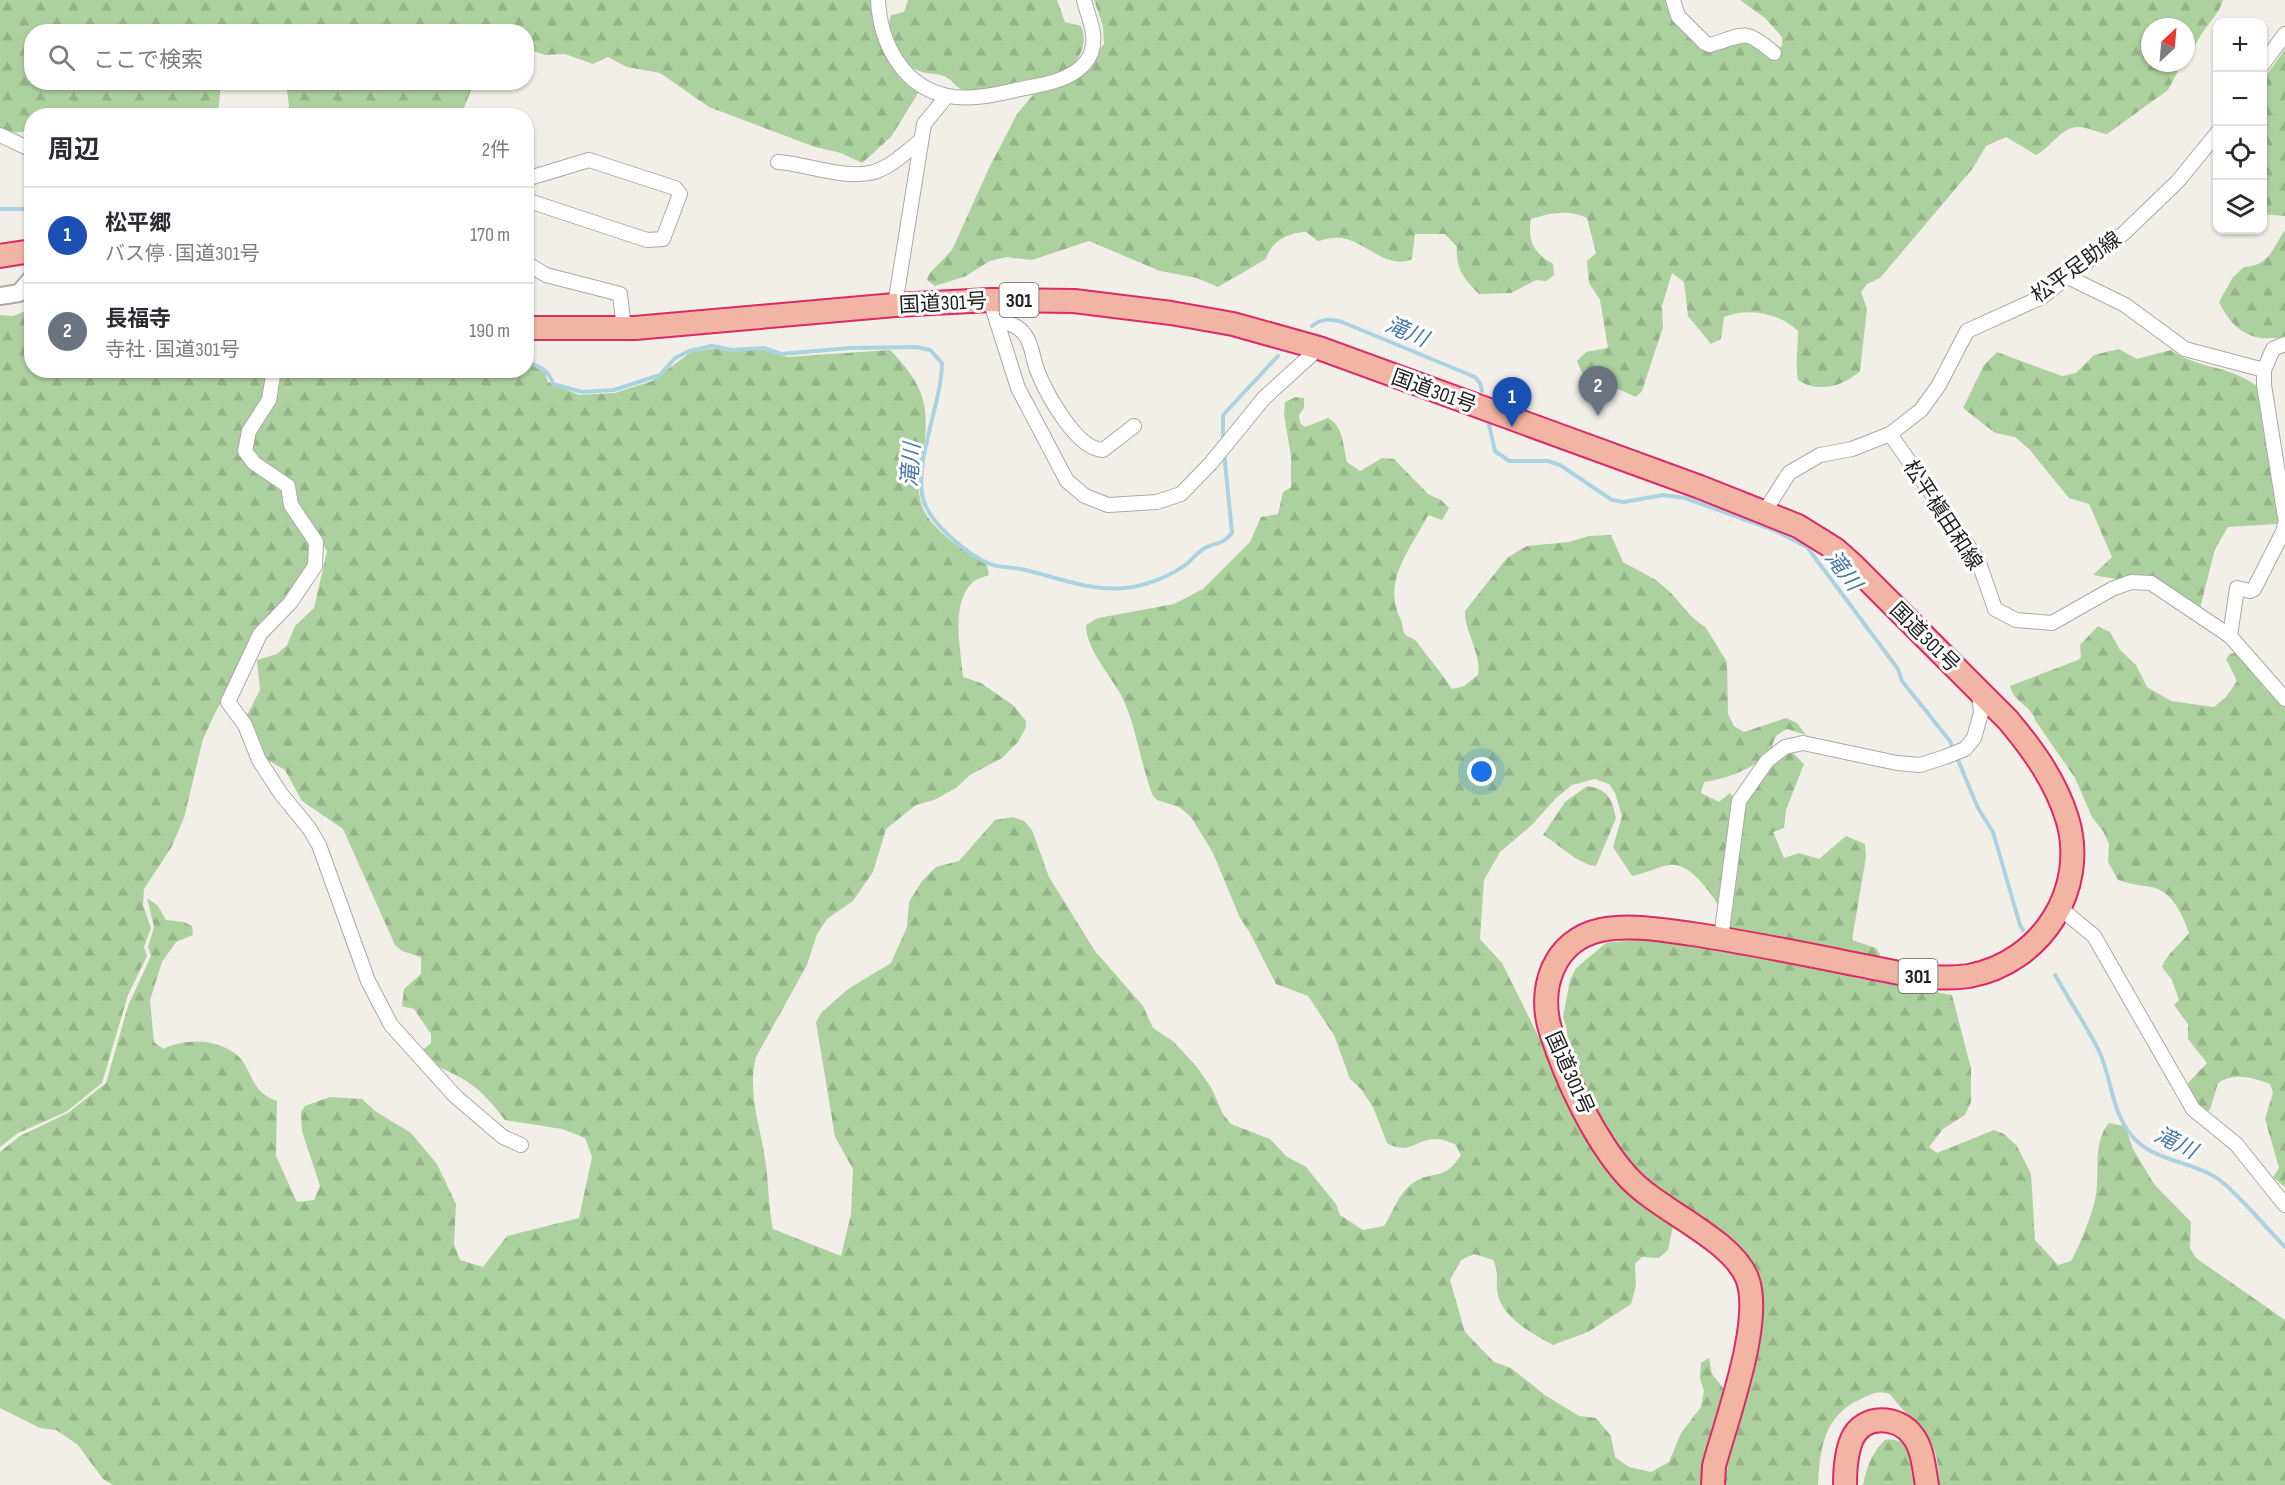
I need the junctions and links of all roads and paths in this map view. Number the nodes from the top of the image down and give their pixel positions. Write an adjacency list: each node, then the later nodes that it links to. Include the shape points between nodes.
1 (878, 0): 7 (street, via 887,46 898,65 925,87)
2 (1084, 0): 7 (street, via 1095,34 1093,45 1084,64 1066,77 993,95)
3 (1673, 0): 5 (street, via 1678,16 1705,43 1713,44 1743,33)
4 (2285, 34): 6 (street)
5 (1774, 53)
6 (2267, 58)
7 (948, 96): 10 (street, via 924,124)
8 (0, 135): 11 (street)
9 (2213, 137): 18 (street, 松平足助線, via 2178,181 2124,233)
10 (921, 141): 12 (street, via 873,173); 22 (street)
11 (24, 146)
12 (778, 162)
13 (534, 176): 14 (street, via 589,160 675,188 680,194 663,239 656,240)
14 (534, 203)
15 (24, 254): 16 (highway)
16 (0, 256)
17 (534, 268): 25 (street, via 546,275 620,294)
18 (2068, 277): 28 (street, via 2125,305 2185,349); 31 (street, 松平足助線, via 2042,297 1967,331 1921,410)
19 (24, 287): 20 (street, via 19,293)
20 (0, 296)
21 (990, 300): 22 (highway, 国道301号 / 301); 23 (street); 27 (highway, 国道301号 / 301, via 1074,301 1171,313 1233,324)
22 (896, 305): 25 (highway, 国道301号 / 301)
23 (997, 322): 27 (street, via 1017,388 1067,481 1085,496 1108,505 1167,500 1181,494 1264,398); 30 (street, via 1009,322 1026,335 1046,389 1066,423 1090,446 1103,450)
24 (534, 328): 25 (highway, 国道301号 / 301)
25 (624, 328)
26 (2285, 344): 28 (street, via 2273,349)
27 (1319, 348): 32 (highway, 国道301号 / 301)
28 (2264, 370): 33 (street)
29 (272, 378): 40 (street, via 268,400 249,431 245,451 254,463 291,491 291,505 316,542 315,566 290,603 260,634 228,702 245,725 259,760 280,794 319,845 368,981 391,1025 455,1096 503,1137)
30 (1134, 426)
31 (1890, 434): 32 (street, 松平足助線, via 1852,449 1820,455 1789,473); 35 (street, 松平槇田和線, via 1977,560 1995,609 2005,615 2016,620 2052,623 2112,589 2141,581)
32 (1765, 511): 36 (highway, 国道301号 / 301, via 1834,549)
33 (2285, 517)
34 (2285, 524): 35 (street, via 2254,589 2237,588)
35 (2230, 636): 37 (street, 松平槇田和線)
36 (1979, 690): 38 (highway, 国道301号 / 301, via 2008,720 2044,768 2067,819 2071,870); 39 (street, via 1981,713 1970,744 1920,765 1803,743 1785,747 1767,761 1741,797)
37 (2285, 699)
38 (2060, 908): 39 (highway, 国道301号 / 301, via 2046,931 2012,960 1990,970 1954,978 1910,975); 41 (street, via 2094,936 2193,1109 2236,1144)
39 (1721, 938): 42 (highway, 国道301号 / 301, via 1617,928 1599,931 1574,942 1558,959 1544,999 1559,1058 1612,1158 1642,1191 1727,1253 1747,1279 1750,1332 1714,1466)
40 (521, 1145)
41 (2285, 1205)
42 (1713, 1485)
43 (1845, 1485): 44 (highway, via 1852,1437 1864,1425 1879,1419 1892,1420 1913,1436)
44 (1927, 1485)

